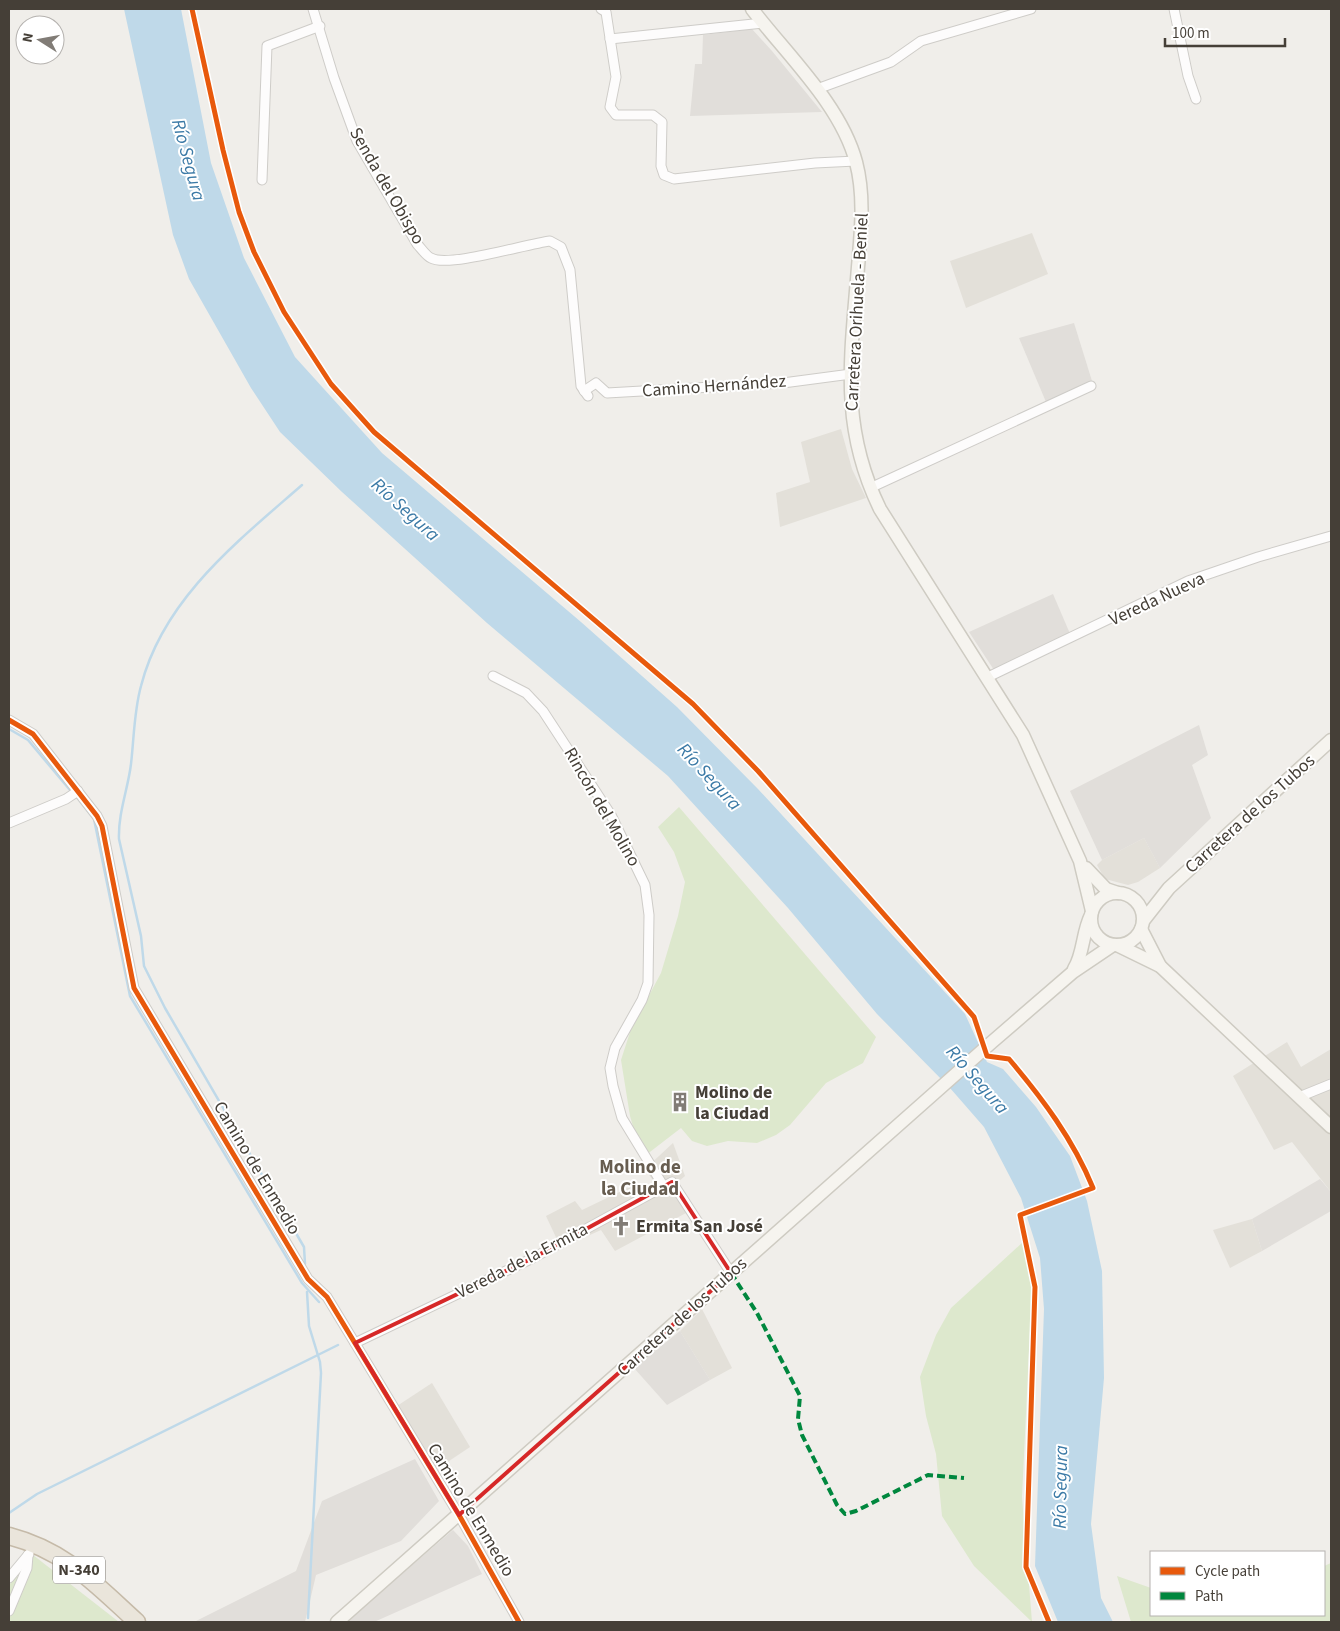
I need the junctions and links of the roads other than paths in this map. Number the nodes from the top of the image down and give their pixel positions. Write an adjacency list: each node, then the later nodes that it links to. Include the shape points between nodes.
1 (314, 9): 7 (street, Senda del Obispo)
2 (601, 9): 8 (street, via 606,12)
3 (752, 9): 6 (main road, Carretera Orihuela - Beniel)
4 (1031, 9): 9 (street, via 921,41 891,62)
5 (1174, 9): 10 (street)
6 (763, 23): 8 (street); 9 (main road, Carretera Orihuela - Beniel)
7 (320, 26): 12 (street, via 267,46); 15 (street, Senda del Obispo, via 334,78 357,141 417,244 431,258 443,261 469,258 550,241 561,247 570,270 581,386)
8 (610, 38): 11 (street, via 616,77 610,107 616,114 653,115 662,122 664,175 674,179)
9 (817, 89): 11 (main road, Carretera Orihuela - Beniel, via 848,138)
10 (1196, 99)
11 (856, 161): 13 (main road, Carretera Orihuela - Beniel, via 862,208)
12 (262, 180)
13 (851, 374): 15 (street, Camino Hernández, via 783,383 607,393 596,383); 16 (main road, Carretera Orihuela - Beniel, via 853,429 859,459)
14 (1091, 386): 16 (street)
15 (586, 394)
16 (870, 488): 19 (main road, Carretera Orihuela - Beniel, via 885,517)
17 (1331, 536): 19 (street, Vereda Nueva, via 1188,581)
18 (493, 676): 36 (street, Rincón del Molino, via 526,693 543,711 611,816 645,885 649,915 648,983 615,1048 610,1068 622,1118)
19 (988, 677): 24 (main road, Carretera Orihuela - Beniel, via 1023,735)
20 (9, 720): 22 (street, Camino de Enmedio, via 33,734)
21 (1331, 740): 25 (main road, Carretera de los Tubos)
22 (78, 791): 23 (street); 38 (street, Camino de Enmedio, via 102,826 134,988 308,1279 327,1297)
23 (9, 823)
24 (1080, 861): 26 (main road, Carretera Orihuela - Beniel, via 1106,889); 28 (main road, Carretera Orihuela - Beniel)
25 (1169, 888): 27 (main road, Carretera de los Tubos, via 1150,898); 29 (main road, Carretera de los Tubos)
26 (1118, 893): 27 (main road); 28 (main road, via 1102,897)
27 (1134, 900): 29 (main road, via 1142,912)
28 (1092, 913): 30 (main road, via 1094,932 1102,940); 32 (main road, Carretera de los Tubos, via 1083,936 1080,960)
29 (1142, 925): 30 (main road, via 1131,940); 31 (main road)
30 (1115, 945): 31 (main road); 32 (main road, Carretera de los Tubos)
31 (1160, 966): 34 (main road)
32 (1073, 972): 37 (main road, Carretera de los Tubos)
33 (1331, 1084): 34 (street)
34 (1299, 1097): 35 (main road)
35 (1331, 1127)
36 (664, 1187): 37 (street, via 672,1182); 38 (street, Vereda de la Ermita, via 533,1258)
37 (731, 1273): 39 (main road, Carretera de los Tubos)
38 (355, 1343): 39 (street, Camino de Enmedio)
39 (459, 1515): 45 (main road, Carretera de los Tubos); 46 (street, Camino de Enmedio)
40 (9, 1536): 41 (highway, N-340)
41 (33, 1550): 42 (street); 43 (street); 44 (highway, N-340, via 73,1566)
42 (9, 1578)
43 (9, 1611)
44 (137, 1622)
45 (337, 1622)
46 (519, 1622)

